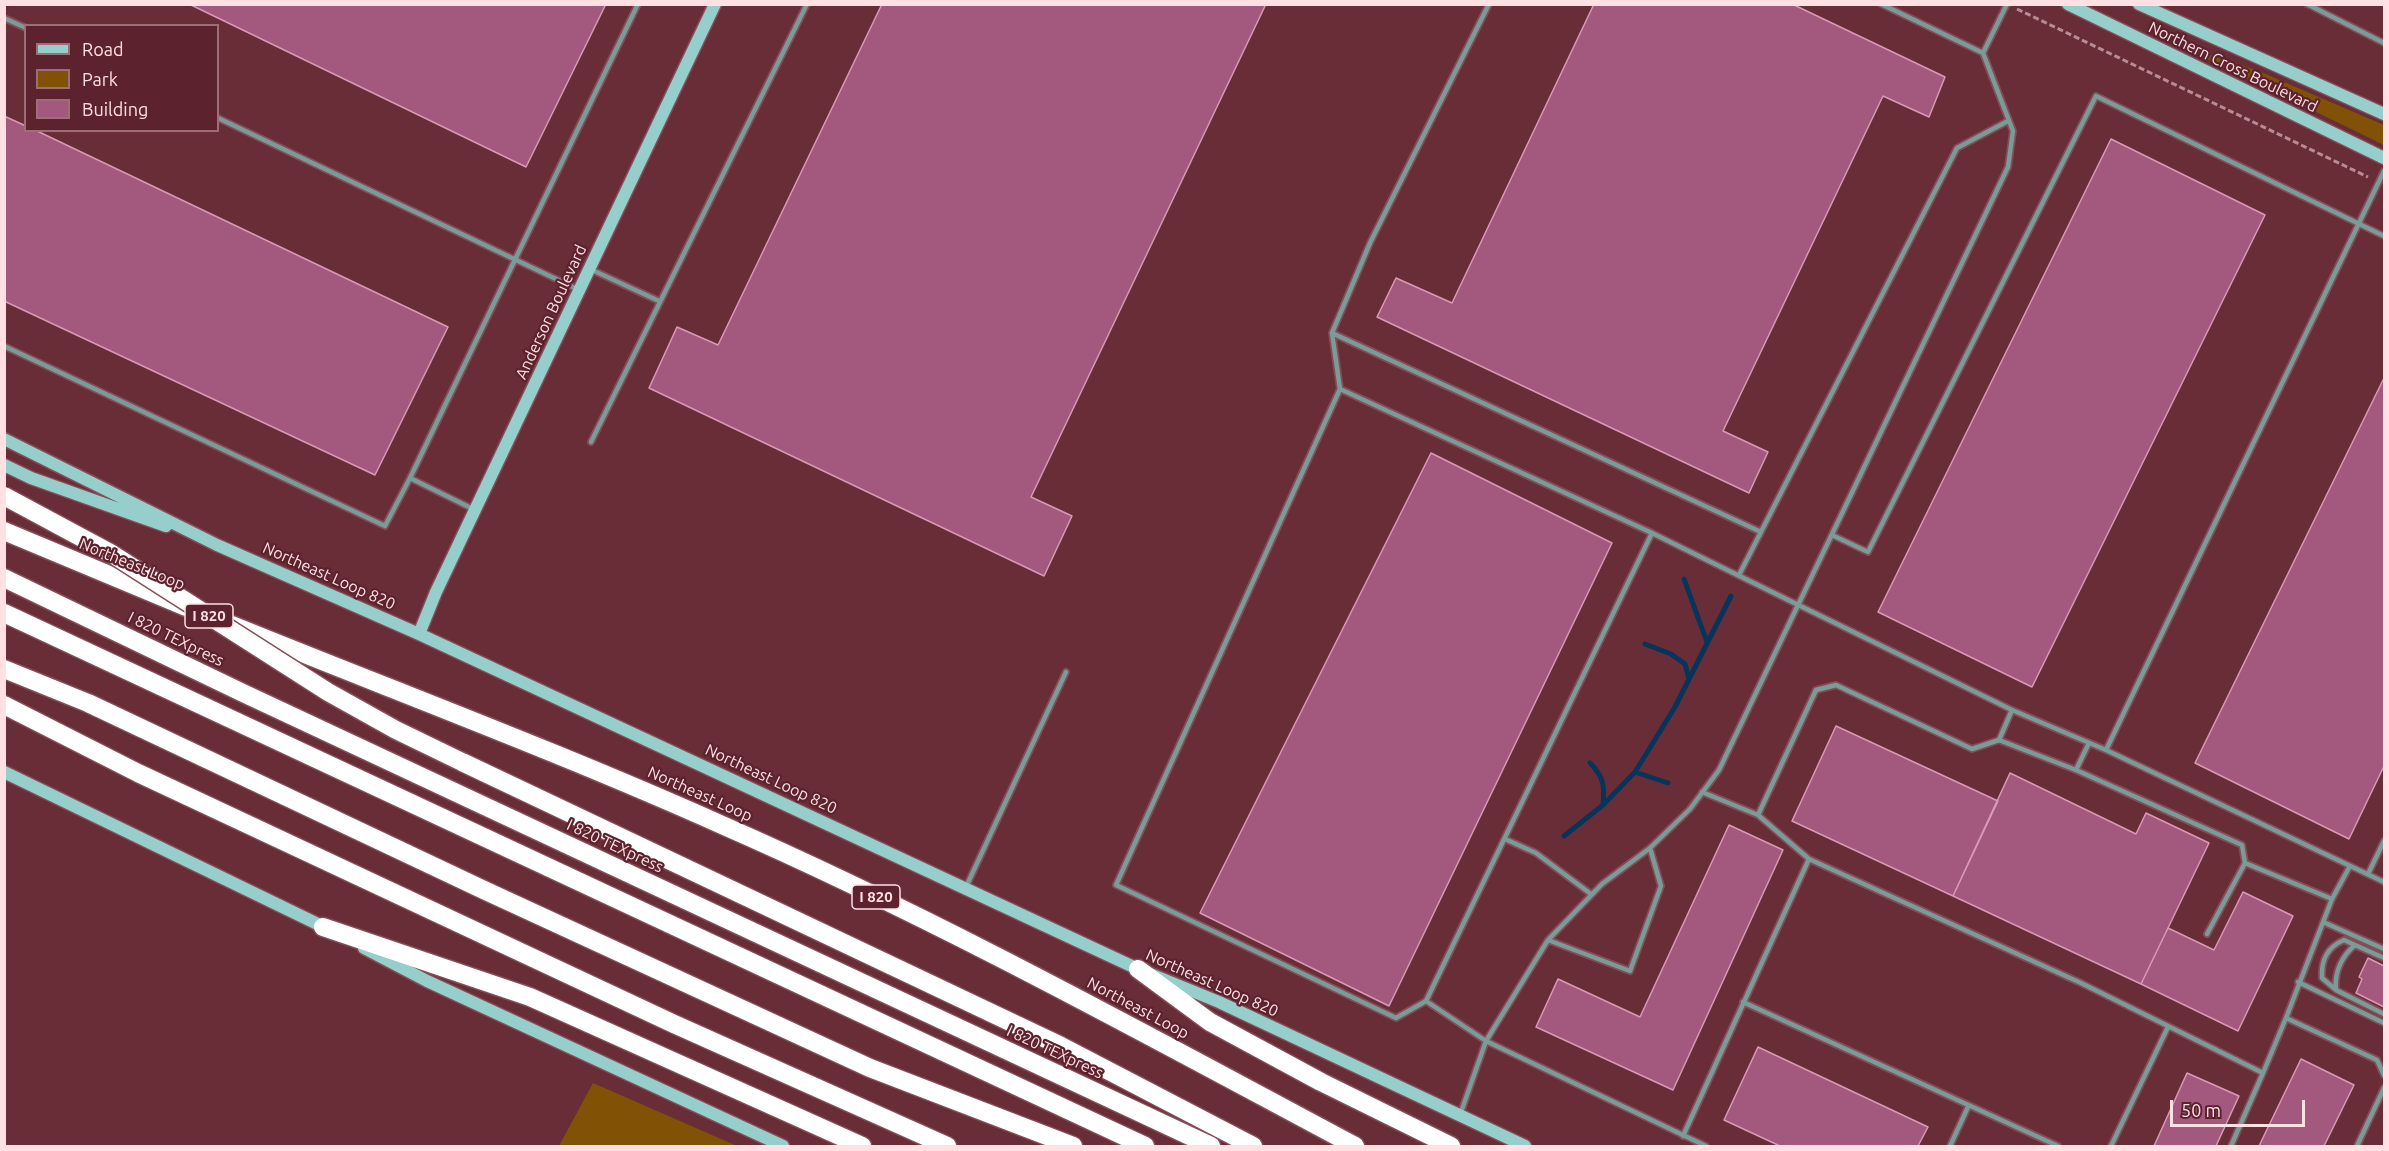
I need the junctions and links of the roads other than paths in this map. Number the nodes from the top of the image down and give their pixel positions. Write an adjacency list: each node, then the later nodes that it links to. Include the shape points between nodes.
1 (638, 4): 21 (lane)
2 (715, 4): 22 (main road, Anderson Boulevard)
3 (807, 4): 24 (lane)
4 (1489, 4): 25 (lane, via 1370,243)
5 (1881, 4): 13 (lane)
6 (2007, 4): 13 (lane)
7 (2068, 4): 17 (main road, Northern Cross Boulevard)
8 (2139, 4): 14 (main road, Northern Cross Boulevard)
9 (2307, 4): 12 (lane)
10 (4, 18): 11 (lane)
11 (24, 26)
12 (2385, 43)
13 (1983, 53): 16 (lane)
14 (2385, 114)
15 (219, 118): 21 (lane)
16 (2008, 121): 35 (lane, via 1957,148); 37 (lane, via 2013,131 2008,167)
17 (2385, 158)
18 (2385, 171): 19 (lane)
19 (2359, 224): 20 (lane); 37 (lane, via 2096,96 1868,552); 50 (lane)
20 (2385, 236)
21 (516, 259): 23 (lane); 31 (lane)
22 (590, 268): 23 (main road, Anderson Boulevard); 24 (lane)
23 (580, 290): 33 (main road, Anderson Boulevard)
24 (659, 301): 29 (lane)
25 (1332, 333): 27 (lane); 35 (lane)
26 (4, 346): 31 (lane, via 385,526)
27 (1340, 389): 36 (lane); 76 (lane, via 1116,885 1396,1018)
28 (4, 439): 38 (main road, Northeast Loop 820)
29 (591, 442)
30 (4, 465): 38 (main road)
31 (410, 478): 33 (lane)
32 (4, 496): 95 (highway, bridge, via 122,560 328,692 396,730 1061,1046)
33 (475, 510): 43 (main road, Anderson Boulevard)
34 (4, 531): 96 (highway, Northeast Loop / I 820, via 723,825 847,882 1086,1002)
35 (1761, 532): 39 (lane)
36 (1652, 533): 39 (lane); 55 (lane)
37 (1832, 535): 41 (lane)
38 (218, 545): 43 (main road, Northeast Loop 820)
39 (1739, 574): 41 (lane)
40 (4, 578): 94 (highway, I 820 TEXpress)
41 (1799, 603): 47 (lane); 53 (lane, via 1719,770)
42 (4, 613): 93 (highway)
43 (419, 634): 63 (main road, Northeast Loop 820)
44 (4, 669): 92 (highway, via 88,703 870,1068)
45 (1066, 672): 63 (lane)
46 (4, 705): 91 (highway, via 138,773 685,1029)
47 (2012, 710): 48 (lane); 49 (lane)
48 (1999, 740): 51 (lane); 54 (lane, via 1972,749 1836,685 1816,690)
49 (2089, 743): 50 (lane); 51 (lane)
50 (2106, 750): 60 (lane)
51 (2076, 770): 59 (lane, via 2242,845)
52 (4, 772): 67 (main road)
53 (1702, 792): 54 (lane); 57 (lane)
54 (1758, 815): 58 (lane)
55 (1505, 839): 64 (lane, via 1536,853); 76 (lane)
56 (2385, 842): 61 (lane)
57 (1650, 848): 64 (lane); 69 (lane, via 1661,886 1629,971)
58 (1809, 859): 77 (lane); 81 (lane)
59 (2246, 863): 65 (lane); 68 (lane)
60 (2350, 866): 61 (lane); 65 (lane)
61 (2368, 874): 62 (lane)
62 (2385, 882)
63 (965, 888): 73 (main road, Northeast Loop 820)
64 (1591, 894): 69 (lane)
65 (2332, 899): 66 (lane)
66 (2323, 922): 71 (lane); 74 (lane)
67 (323, 927): 89 (main road, via 438,986); 90 (highway, via 530,997)
68 (2207, 934)
69 (1548, 940): 82 (lane)
70 (2355, 945): 72 (lane); 75 (lane, via 2334,978); 75 (lane, via 2344,940 2336,943 2321,964 2322,978)
71 (2385, 950)
72 (2385, 958)
73 (1138, 969): 87 (main road, Northeast Loop 820, via 1219,1002); 97 (highway, via 1210,1022)
74 (2298, 982): 79 (lane); 80 (lane)
75 (2336, 990): 78 (lane)
76 (1426, 1001): 82 (lane)
77 (1743, 1002): 86 (lane); 88 (lane)
78 (2385, 1014)
79 (2286, 1018): 83 (lane); 84 (lane, via 2377,1060)
80 (2385, 1023)
81 (2169, 1027): 83 (lane); 102 (lane)
82 (1486, 1041): 87 (lane); 88 (lane)
83 (2263, 1073): 103 (lane)
84 (2385, 1075)
85 (2385, 1088): 104 (lane)
86 (1968, 1107): 100 (lane); 101 (lane)
87 (1460, 1115): 98 (main road, Northeast Loop 820)
88 (1683, 1136): 99 (lane)
89 (783, 1146)
90 (862, 1146)
91 (946, 1146)
92 (1073, 1146)
93 (1145, 1146)
94 (1210, 1146)
95 (1253, 1146)
96 (1355, 1146)
97 (1451, 1146)
98 (1525, 1146)
99 (1706, 1146)
100 (1950, 1146)
101 (2058, 1146)
102 (2111, 1146)
103 (2232, 1146)
104 (2357, 1146)

